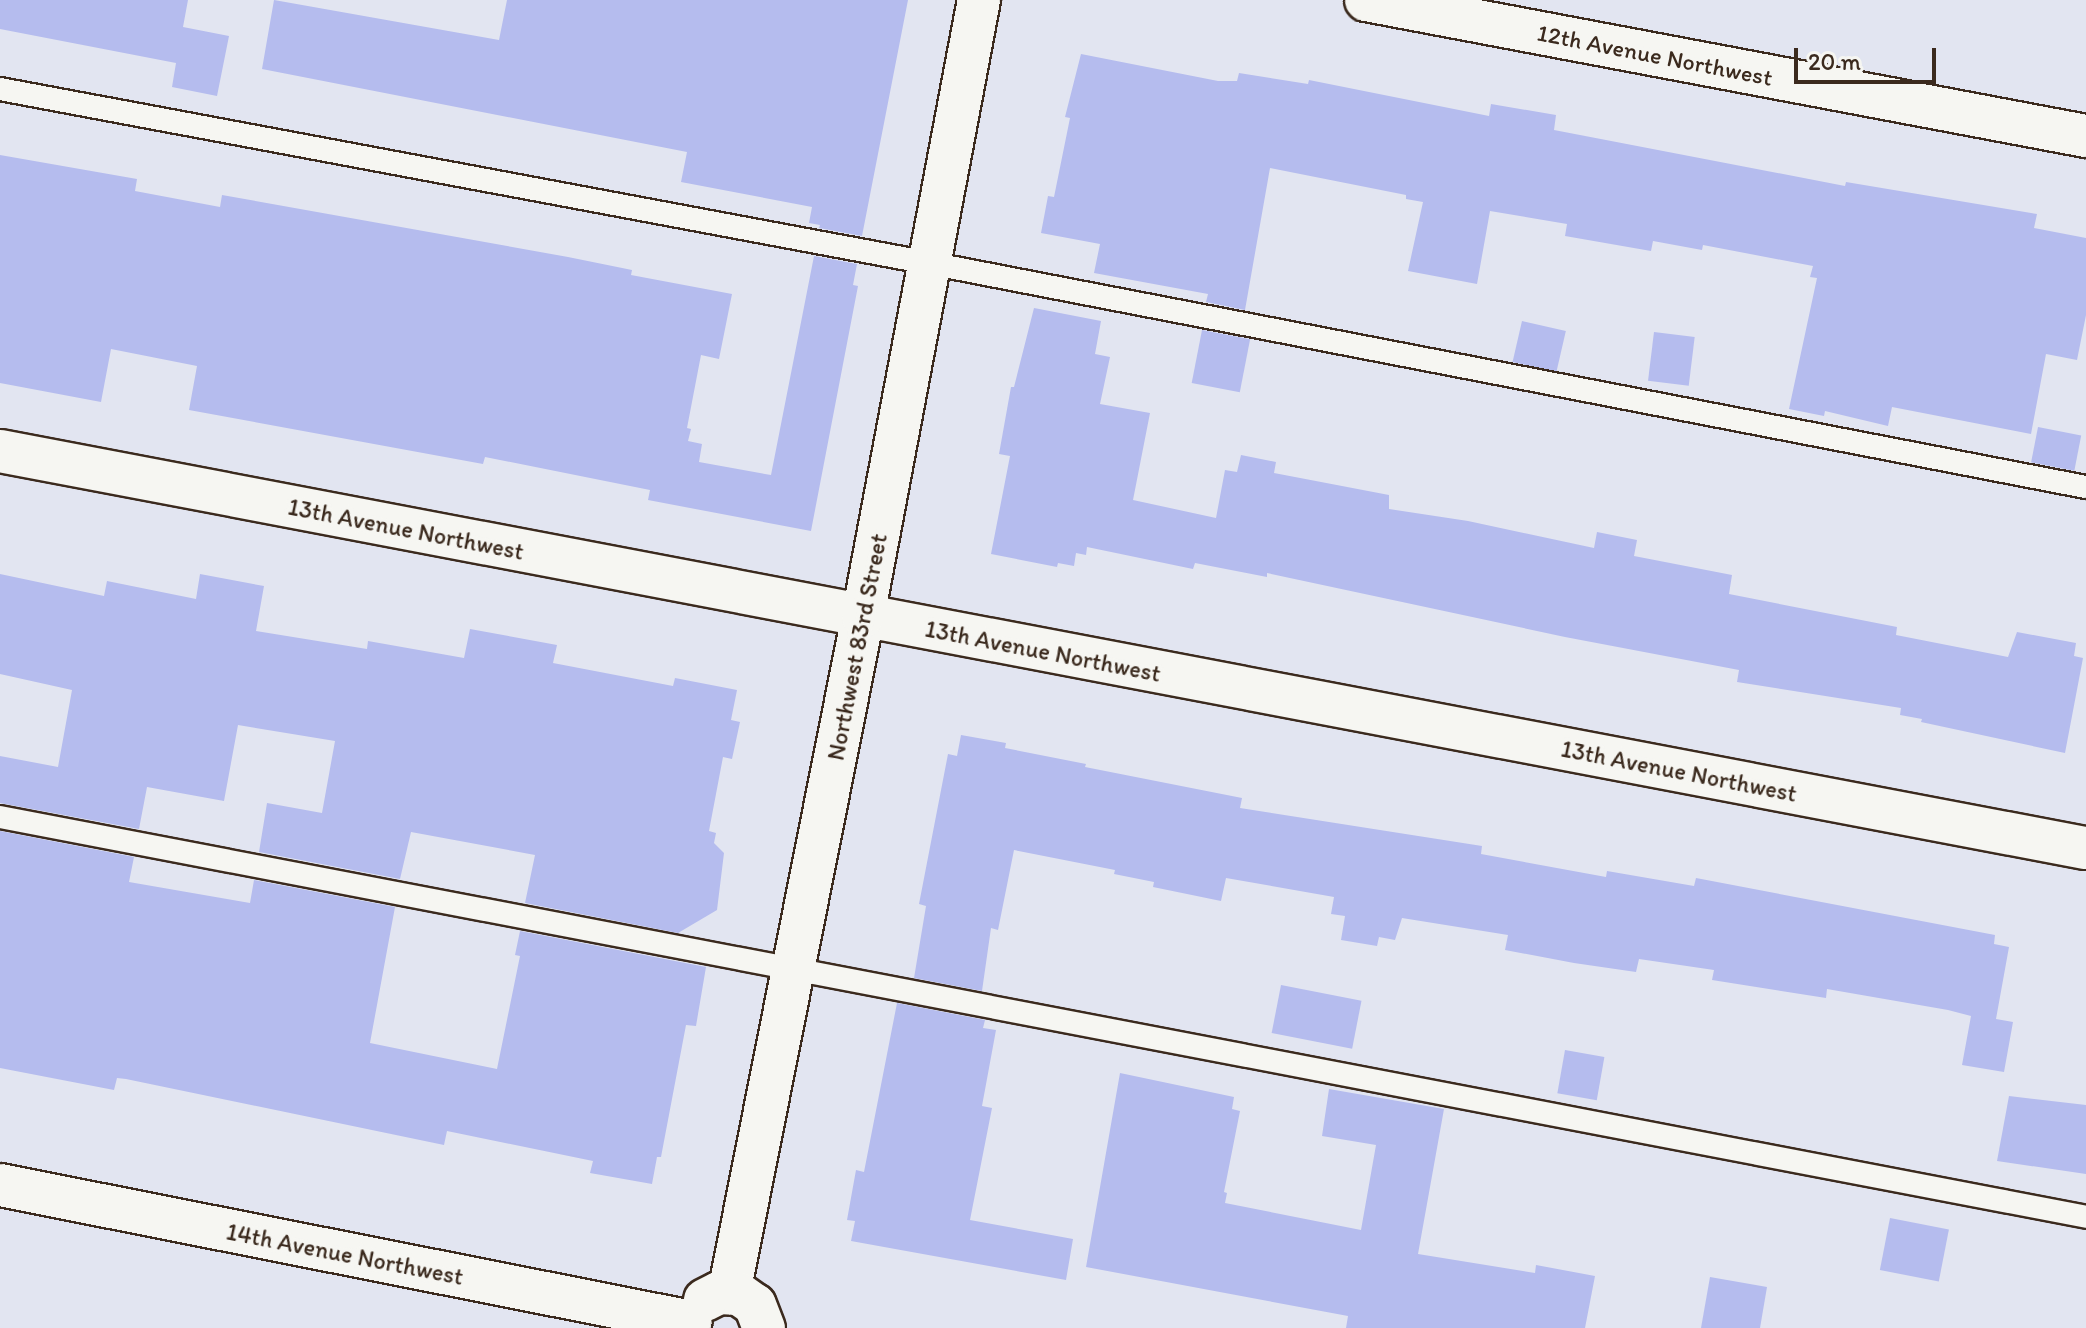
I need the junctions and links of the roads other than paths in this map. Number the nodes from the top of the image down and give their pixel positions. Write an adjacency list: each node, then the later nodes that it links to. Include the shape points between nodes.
1 (979, 0): 5 (street, Northwest 83rd Street)
2 (1366, 0): 4 (street, 12th Avenue Northwest)
3 (0, 89): 5 (lane)
4 (2086, 136)
5 (929, 263): 7 (lane); 8 (street, Northwest 83rd Street)
6 (0, 451): 8 (street, 13th Avenue Northwest)
7 (2086, 487)
8 (863, 616): 10 (street, 13th Avenue Northwest); 11 (street, Northwest 83rd Street)
9 (0, 817): 11 (lane)
10 (2086, 848)
11 (795, 968): 13 (lane); 14 (street, Northwest 83rd Street)
12 (0, 1185): 15 (street, 14th Avenue Northwest)
13 (2086, 1217)
14 (729, 1293): 15 (street, via 700,1303); 16 (street, via 755,1305)
15 (690, 1325)
16 (764, 1328)

